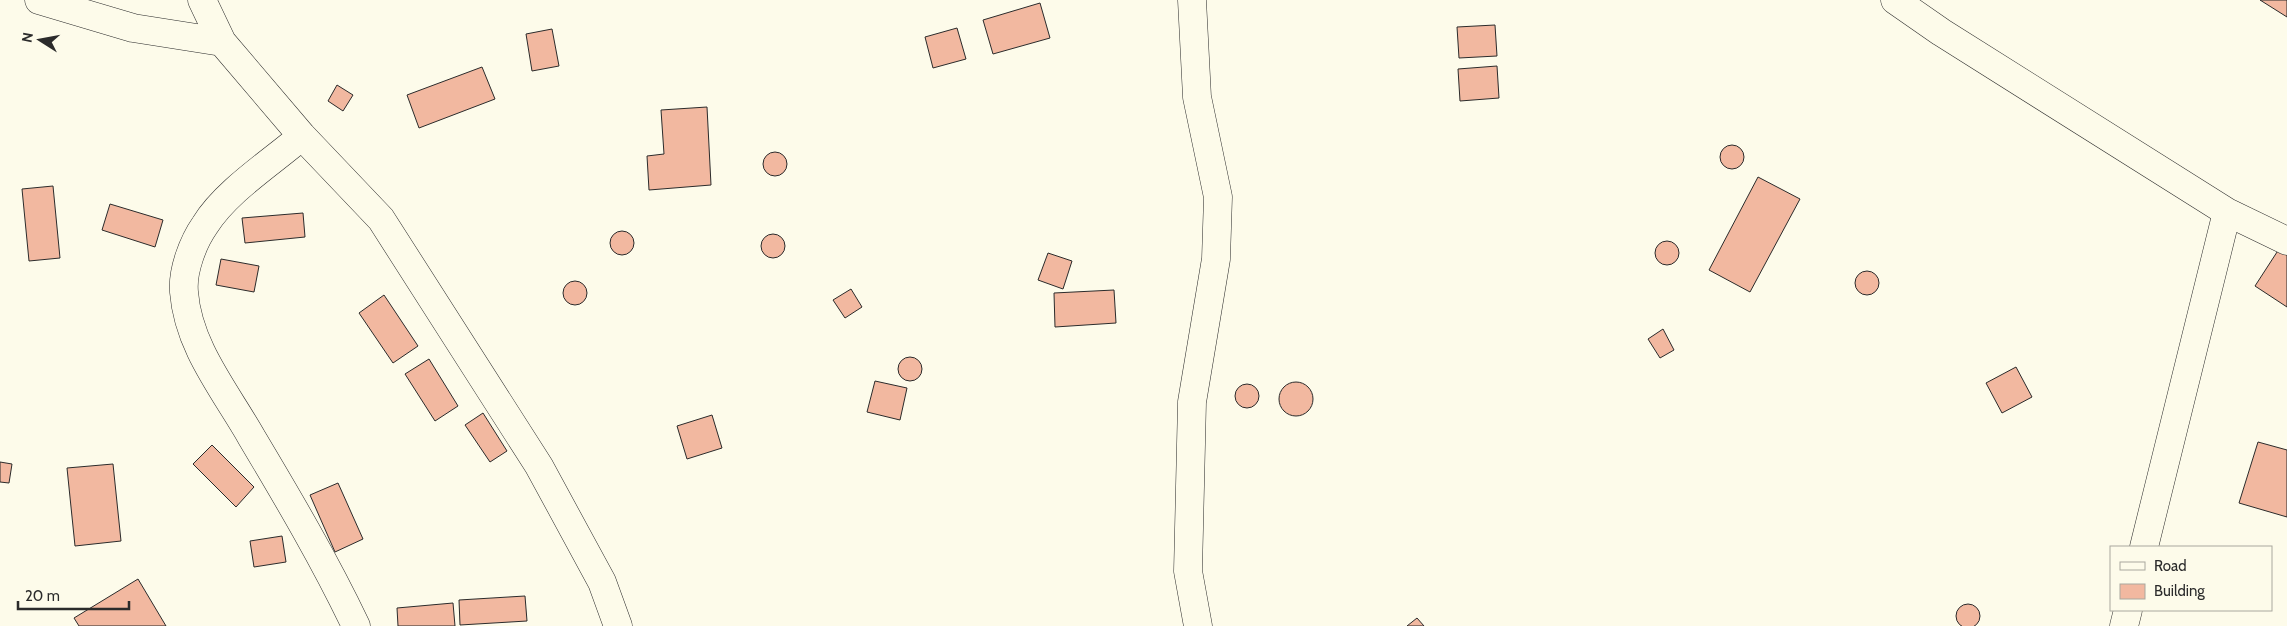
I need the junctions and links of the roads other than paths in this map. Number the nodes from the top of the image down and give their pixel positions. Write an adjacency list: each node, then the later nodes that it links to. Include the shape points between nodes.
1 (38, 0): 5 (street, via 134,28)
2 (202, 0): 5 (street)
3 (1192, 0): 13 (street, via 1197,97 1218,197 1216,259 1192,402 1188,571)
4 (1894, 0): 7 (street)
5 (222, 42): 6 (street)
6 (302, 136): 11 (street, via 229,197 205,224 190,257 184,291 189,320 208,368 327,566); 12 (street, via 381,219 539,466 602,582)
7 (2227, 212): 8 (street); 9 (street)
8 (2287, 241)
9 (2144, 546)
10 (2128, 611): 14 (street)
11 (356, 626)
12 (618, 626)
13 (1198, 626)
14 (2124, 626)

